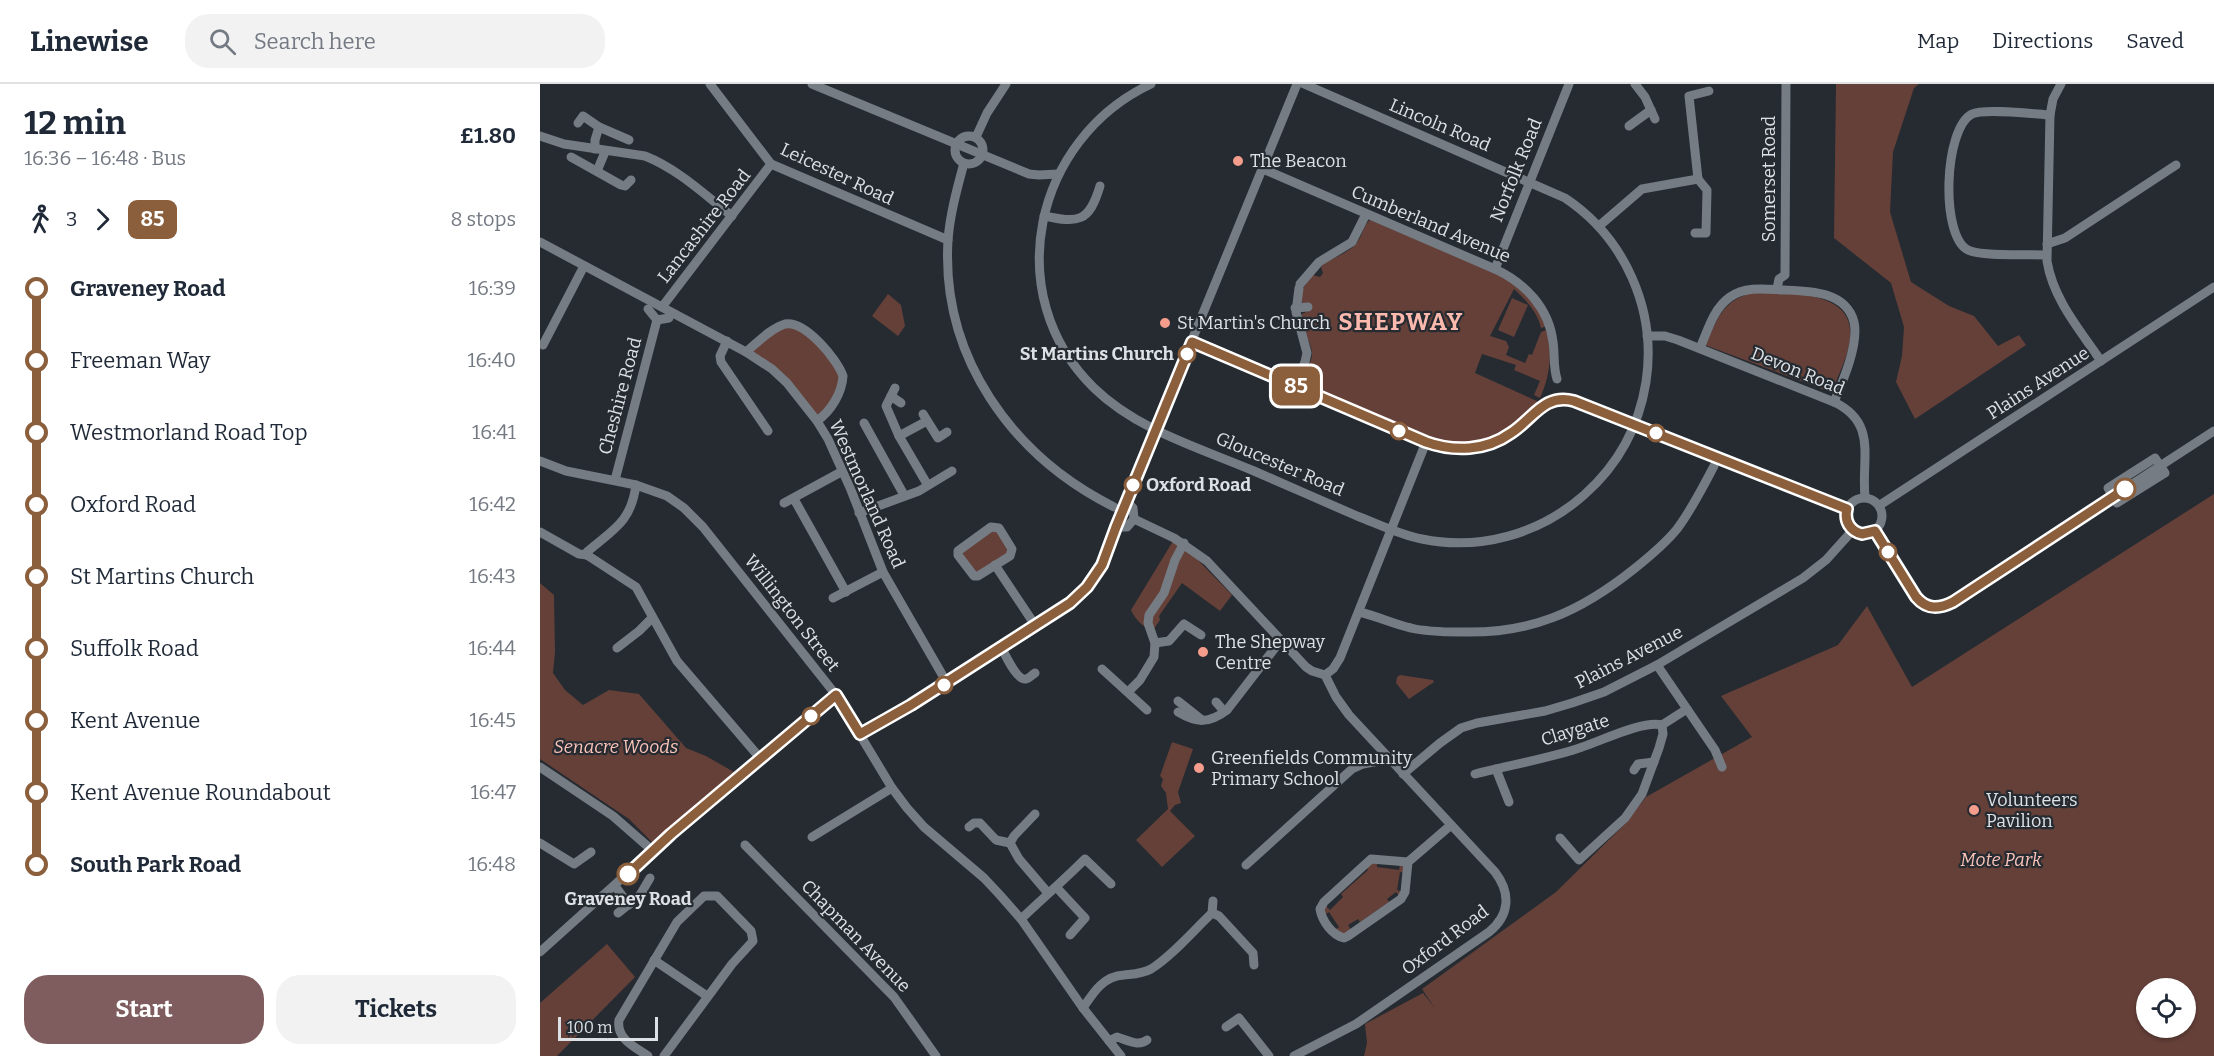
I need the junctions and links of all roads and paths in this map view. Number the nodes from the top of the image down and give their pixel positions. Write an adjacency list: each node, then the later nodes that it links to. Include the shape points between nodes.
1 (710, 84): 24 (street, Leicester Road)
2 (812, 84): 19 (street)
3 (1006, 84): 17 (street)
4 (1151, 84): 29 (street, Gloucester Road, via 1098,119)
5 (1297, 84): 27 (street)
6 (1304, 84): 32 (street, Lincoln Road)
7 (1569, 84): 32 (street, Norfolk Road)
8 (1635, 84): 14 (street, via 1653,115)
9 (1786, 84): 45 (street, Somerset Road)
10 (2061, 84): 12 (street)
11 (1709, 91): 30 (street, via 1685,95)
12 (2050, 115): 41 (street); 42 (street, via 1982,112 1966,119 1955,139 1949,188 1957,240 1967,250)
13 (578, 123): 15 (street, via 584,116)
14 (1629, 126)
15 (599, 127): 18 (street); 20 (street)
16 (540, 136): 20 (street)
17 (976, 137): 19 (street, via 964,136); 22 (street, via 981,143)
18 (625, 140)
19 (956, 144): 22 (street); 25 (street, via 955,151)
20 (595, 149): 21 (street)
21 (605, 152): 28 (street); 35 (street, via 656,160)
22 (981, 155): 25 (street, via 974,164); 29 (street, via 1029,174)
23 (574, 157): 28 (street)
24 (771, 164): 35 (street, Lancashire Road); 39 (street, Leicester Road)
25 (964, 164): 39 (street)
26 (2176, 165): 41 (street, via 2060,241)
27 (1263, 169): 34 (street, Cumberland Avenue); 58 (street)
28 (597, 171): 31 (street, via 621,185)
29 (1058, 174): 36 (street, Gloucester Road)
30 (1698, 179): 37 (street, via 1642,189); 38 (street, via 1707,190 1706,233)
31 (631, 180)
32 (1530, 182): 37 (street, Lincoln Road, via 1565,198); 44 (street, Norfolk Road)
33 (1100, 186): 36 (street, via 1100,199 1082,219 1066,221)
34 (1366, 213): 44 (street, Cumberland Avenue); 51 (street, via 1352,242 1300,286)
35 (732, 216): 49 (street, Lancashire Road)
36 (1044, 216): 70 (street, Gloucester Road, via 1039,251 1041,279 1046,307 1062,345 1094,387 1117,407)
37 (1599, 226): 55 (street, Lincoln Road, via 1633,278)
38 (1695, 233)
39 (948, 240): 86 (street, via 955,314 968,358 981,384 1005,420 1042,460 1080,489)
40 (540, 242): 43 (street, Westmorland Road)
41 (2047, 244): 42 (street)
42 (2046, 255): 61 (street, via 2059,296)
43 (585, 266): 49 (street, Westmorland Road); 56 (street)
44 (1494, 269): 62 (street, Cumberland Avenue, via 1526,288 1543,312 1551,332)
45 (1785, 275): 47 (street, Somerset Road, via 1779,279); 48 (street, Somerset Road)
46 (2214, 287): 61 (street, Plains Avenue)
47 (1777, 289): 48 (street); 59 (street, via 1751,289 1729,298 1716,310)
48 (1792, 290): 64 (street, via 1826,295 1844,305 1852,316 1854,344)
49 (662, 307): 57 (street, Westmorland Road)
50 (1308, 307): 51 (street)
51 (1295, 308): 63 (street, via 1307,353)
52 (648, 309): 54 (street, Cheshire Road)
53 (669, 318): 54 (street, Cheshire Road)
54 (657, 320): 79 (street, Cheshire Road)
55 (1647, 336): 59 (street, Devon Road, via 1665,336); 68 (street, Lincoln Road, via 1647,379)
56 (543, 339)
57 (727, 341): 60 (street, Westmorland Road); 69 (street, via 720,362)
58 (1192, 342): 63 (street); 70 (street)
59 (1700, 348): 64 (street, Devon Road)
60 (746, 351): 66 (street, Westmorland Road, via 787,383); 66 (street, via 786,324 807,331 830,354 843,375 839,394)
61 (2101, 361): 85 (street, Plains Avenue)
62 (1557, 379)
63 (1295, 386): 74 (street)
64 (1834, 402): 83 (street, Devon Road, via 1854,415 1862,429)
65 (901, 404): 73 (street, via 893,392 886,406)
66 (817, 422): 78 (street, Westmorland Road)
67 (864, 423): 82 (street)
68 (1635, 424): 74 (street, via 1574,401 1558,399 1540,406 1511,433 1491,444 1458,449); 87 (street); 91 (street, Gloucester Road, via 1597,483 1560,514 1529,530 1490,541 1455,543 1424,540)
69 (767, 426)
70 (1156, 429): 84 (street); 91 (street, Gloucester Road)
71 (2214, 431): 93 (street, via 1939,608 1920,601)
72 (947, 432): 73 (street, via 938,438 925,418)
73 (900, 436): 80 (street)
74 (1426, 442): 91 (street)
75 (540, 461): 79 (street, Willington Street, via 566,471)
76 (1714, 466): 101 (street, via 1676,530 1652,555 1590,600 1557,617 1498,632 1449,632 1412,628)
77 (952, 471): 80 (street)
78 (841, 472): 88 (street, Westmorland Road); 99 (street, via 789,501)
79 (615, 480): 81 (street, Willington Street)
80 (927, 484): 82 (street)
81 (636, 485): 96 (street, via 624,521); 115 (street, Willington Street, via 667,496 703,527)
82 (904, 495): 88 (street)
83 (1865, 497): 85 (street); 87 (street, via 1854,500)
84 (1126, 501): 89 (street, via 1133,507); 90 (street)
85 (1880, 505): 93 (street, via 1882,520)
86 (1114, 507)
87 (1847, 509): 92 (street, via 1847,520)
88 (859, 513): 98 (street, Westmorland Road)
89 (1134, 519): 90 (street, via 1127,527); 95 (street, Oxford Road)
90 (1116, 527): 103 (street, via 1102,565 1087,587)
91 (1391, 529): 101 (street)
92 (1853, 530): 93 (street, via 1862,534); 109 (street, Plains Avenue, via 1803,578)
93 (1875, 531)
94 (540, 532): 96 (street)
95 (1184, 543): 105 (street, Oxford Road, via 1216,569); 106 (street, via 1164,593 1149,615)
96 (587, 555): 102 (street, via 636,587)
97 (995, 565): 97 (street, via 971,575 958,551 995,526 1012,549 1010,556); 103 (street)
98 (883, 572): 99 (street); 113 (street, Westmorland Road)
99 (846, 592): 100 (street)
100 (833, 598)
101 (1359, 612): 112 (street, via 1340,658)
102 (652, 618): 108 (street); 123 (street, via 677,661)
103 (1035, 626): 107 (street)
104 (1202, 635): 106 (street, via 1184,624 1169,641)
105 (1281, 640): 112 (street, Oxford Road, via 1310,669); 120 (street)
106 (1155, 643): 114 (street, via 1154,657 1140,681)
107 (1001, 647): 111 (street, via 1022,679); 113 (street)
108 (617, 648)
109 (1657, 665): 118 (street); 130 (street, Plains Avenue, via 1604,692 1572,703 1461,728)
110 (1102, 669): 114 (street)
111 (1035, 673)
112 (1325, 675): 124 (street, Oxford Road, via 1349,715)
113 (947, 683): 122 (street)
114 (1128, 692): 119 (street)
115 (836, 695): 122 (street, Willington Street); 123 (street)
116 (1216, 702): 120 (street)
117 (1178, 707): 120 (street, via 1192,720 1217,717)
118 (1687, 709): 121 (street, Claygate); 127 (street)
119 (1148, 710)
120 (1227, 710)
121 (1662, 725): 125 (street); 128 (street, Claygate, via 1642,726 1571,751)
122 (860, 734): 132 (street, Willington Street)
123 (760, 758): 142 (street)
124 (1389, 759): 130 (street, Oxford Road); 145 (street, via 1352,769)
125 (1654, 762): 129 (street, via 1638,764); 138 (street, via 1642,794 1624,818 1579,860)
126 (540, 767): 142 (street, via 613,816)
127 (1722, 767)
128 (1496, 769): 131 (street, Claygate); 133 (street)
129 (1634, 771)
130 (1403, 774): 135 (street, Oxford Road)
131 (1475, 774)
132 (892, 788): 137 (street); 154 (street, Willington Street, via 924,827 984,878)
133 (1509, 802)
134 (1035, 814): 140 (street)
135 (1451, 825): 144 (street); 169 (street, Oxford Road, via 1502,881 1507,899 1502,920 1359,1022)
136 (969, 827): 140 (street, via 980,824 996,840)
137 (812, 837)
138 (1560, 838)
139 (540, 843): 143 (street, via 574,864)
140 (1010, 843): 149 (street, via 1019,859)
141 (745, 845): 166 (street, Chapman Avenue, via 894,997)
142 (653, 851): 148 (street)
143 (591, 852)
144 (1408, 862): 144 (street, via 1401,899 1348,936 1335,935 1322,916 1324,902 1371,859)
145 (1246, 865)
146 (650, 878): 151 (street)
147 (1112, 884): 149 (street, via 1085,859)
148 (615, 886): 151 (street); 156 (street)
149 (1052, 890): 154 (street); 155 (street, via 1085,918)
150 (1213, 901): 153 (street)
151 (628, 905): 152 (street)
152 (618, 913)
153 (1212, 913): 158 (street, via 1253,953); 160 (street, via 1150,969 1108,979)
154 (1021, 919): 160 (street, Willington Street)
155 (1070, 935)
156 (540, 952)
157 (654, 960): 159 (street); 159 (street, via 677,922 697,900 717,896 754,936); 164 (street, via 618,1027 626,1041)
158 (1254, 965)
159 (707, 996): 165 (street)
160 (1083, 1008): 163 (street, Willington Street)
161 (1226, 1027): 168 (street, via 1239,1018)
162 (1147, 1040): 163 (street, via 1144,1043 1118,1037)
163 (1109, 1041): 167 (street, Willington Street)
164 (648, 1056)
165 (664, 1056)
166 (936, 1056)
167 (1121, 1056)
168 (1269, 1056)
169 (1294, 1056)

